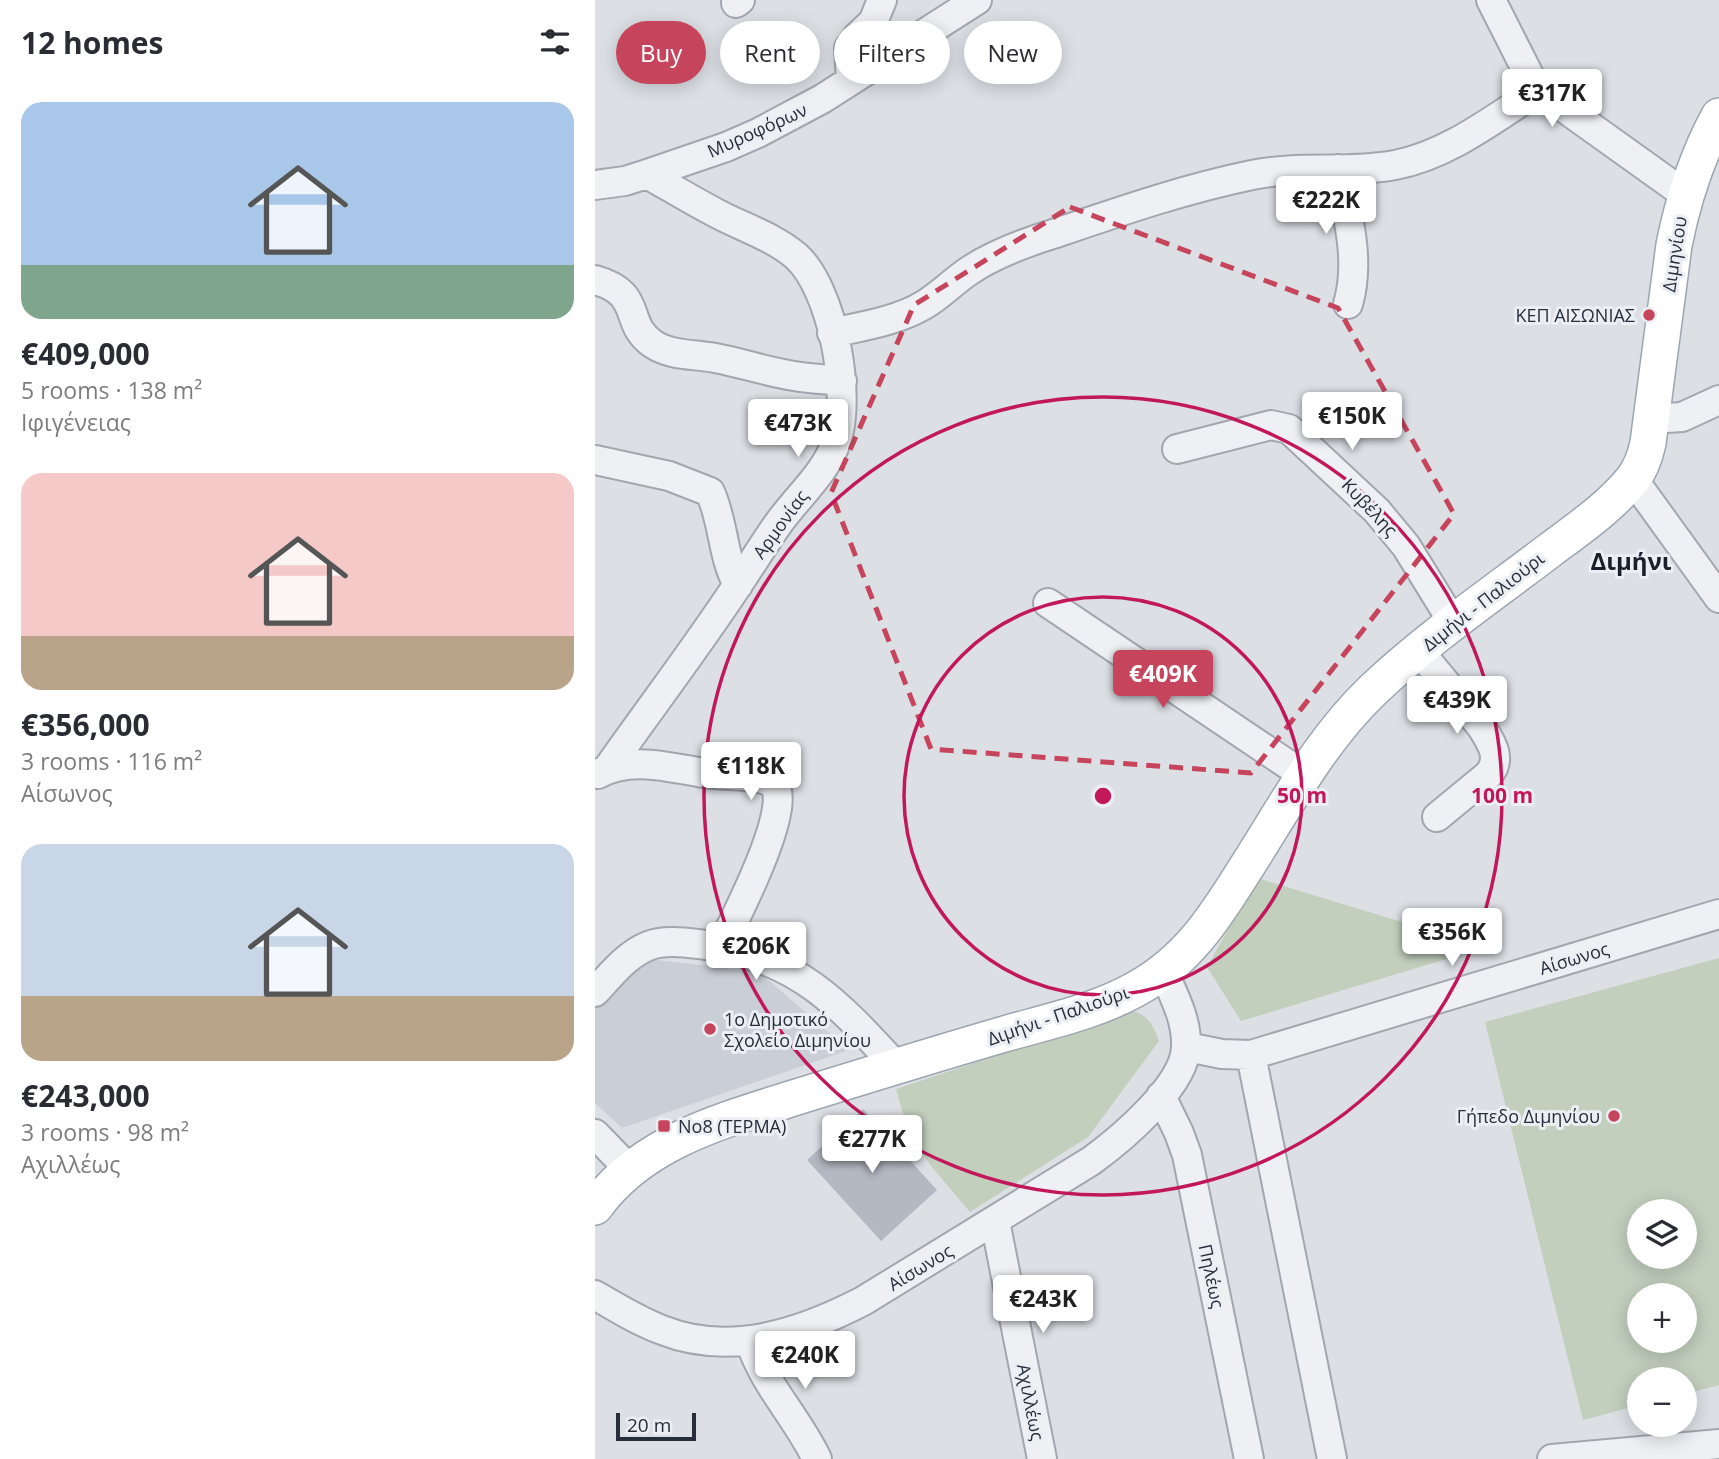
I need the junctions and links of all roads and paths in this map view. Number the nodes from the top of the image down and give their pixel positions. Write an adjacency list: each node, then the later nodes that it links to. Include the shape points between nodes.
1 (882, 0): 4 (street)
2 (977, 0): 5 (street, Μυροφόρων)
3 (1491, 0): 7 (street, via 1525,72)
4 (873, 21)
5 (944, 21)
6 (844, 84): 10 (street, Μυροφόρων, via 758,133)
7 (1540, 89): 9 (street, via 1441,149 1394,165); 12 (street)
8 (1719, 116): 12 (main road, Διμηνίου)
9 (1338, 169): 14 (street, via 1353,248 1354,285); 15 (street, via 1282,169 1249,176 1051,234 981,264 910,312)
10 (647, 174): 11 (street, Μυροφόρων); 15 (street, Αρμονίας, via 795,255 811,275)
11 (595, 185)
12 (1686, 195): 18 (main road, Διμηνίου, via 1674,245)
13 (595, 280): 16 (street, via 621,291 641,331 655,346 793,376)
14 (1348, 304)
15 (832, 333): 16 (street, Αρμονίας)
16 (842, 381): 22 (street, Αρμονίας, via 842,418 831,454)
17 (1719, 400): 18 (street, via 1682,417)
18 (1651, 419): 21 (main road, Διμηνίου, via 1643,463)
19 (1177, 449): 25 (street, Κυβέλης, via 1271,425 1289,429 1377,511 1406,546)
20 (595, 460): 22 (street, via 669,476 710,492 728,567)
21 (1633, 479): 23 (street); 25 (main road, Διμήνι - Παλιούρι, via 1594,517)
22 (738, 585): 27 (street, Αρμονίας)
23 (1719, 598)
24 (1048, 603): 28 (street)
25 (1454, 624): 26 (main road, Διμήνι - Παλιούρι)
26 (1419, 651): 28 (main road, Διμήνι - Παλιούρι, via 1340,724); 29 (street, via 1481,726 1496,760 1488,775)
27 (601, 771): 31 (street, via 620,764 661,765 765,779 778,789 778,811 763,856)
28 (1305, 776): 32 (main road, Διμήνι - Παλιούρι, via 1219,911)
29 (1437, 817)
30 (1719, 914): 35 (street, Αίσωνος)
31 (722, 947): 33 (street, via 686,942 650,945 629,956); 36 (street, via 791,970 825,993)
32 (1164, 973): 34 (street, via 1179,1008); 36 (main road, Διμήνι - Παλιούρι, via 1093,1007)
33 (595, 992)
34 (1187, 1047): 35 (street, Αίσωνος); 37 (street, Αίσωνος)
35 (1251, 1055): 48 (street)
36 (896, 1066): 39 (main road, Διμήνι - Παλιούρι, via 723,1120 688,1134)
37 (1161, 1097): 41 (street, Αίσωνος, via 1110,1147); 47 (street, Πηλέως, via 1187,1155)
38 (595, 1134): 39 (street)
39 (630, 1170): 40 (main road, Διμήνι - Παλιούρι)
40 (595, 1207)
41 (995, 1221): 43 (street, Αίσωνος, via 834,1316); 46 (street, Αχιλλέως)
42 (595, 1295): 43 (street, Αίσωνος, via 647,1324 680,1336)
43 (750, 1341): 45 (street, via 763,1374)
44 (1719, 1444): 49 (street)
45 (817, 1459)
46 (1042, 1459)
47 (1249, 1459)
48 (1332, 1459)
49 (1552, 1459)

